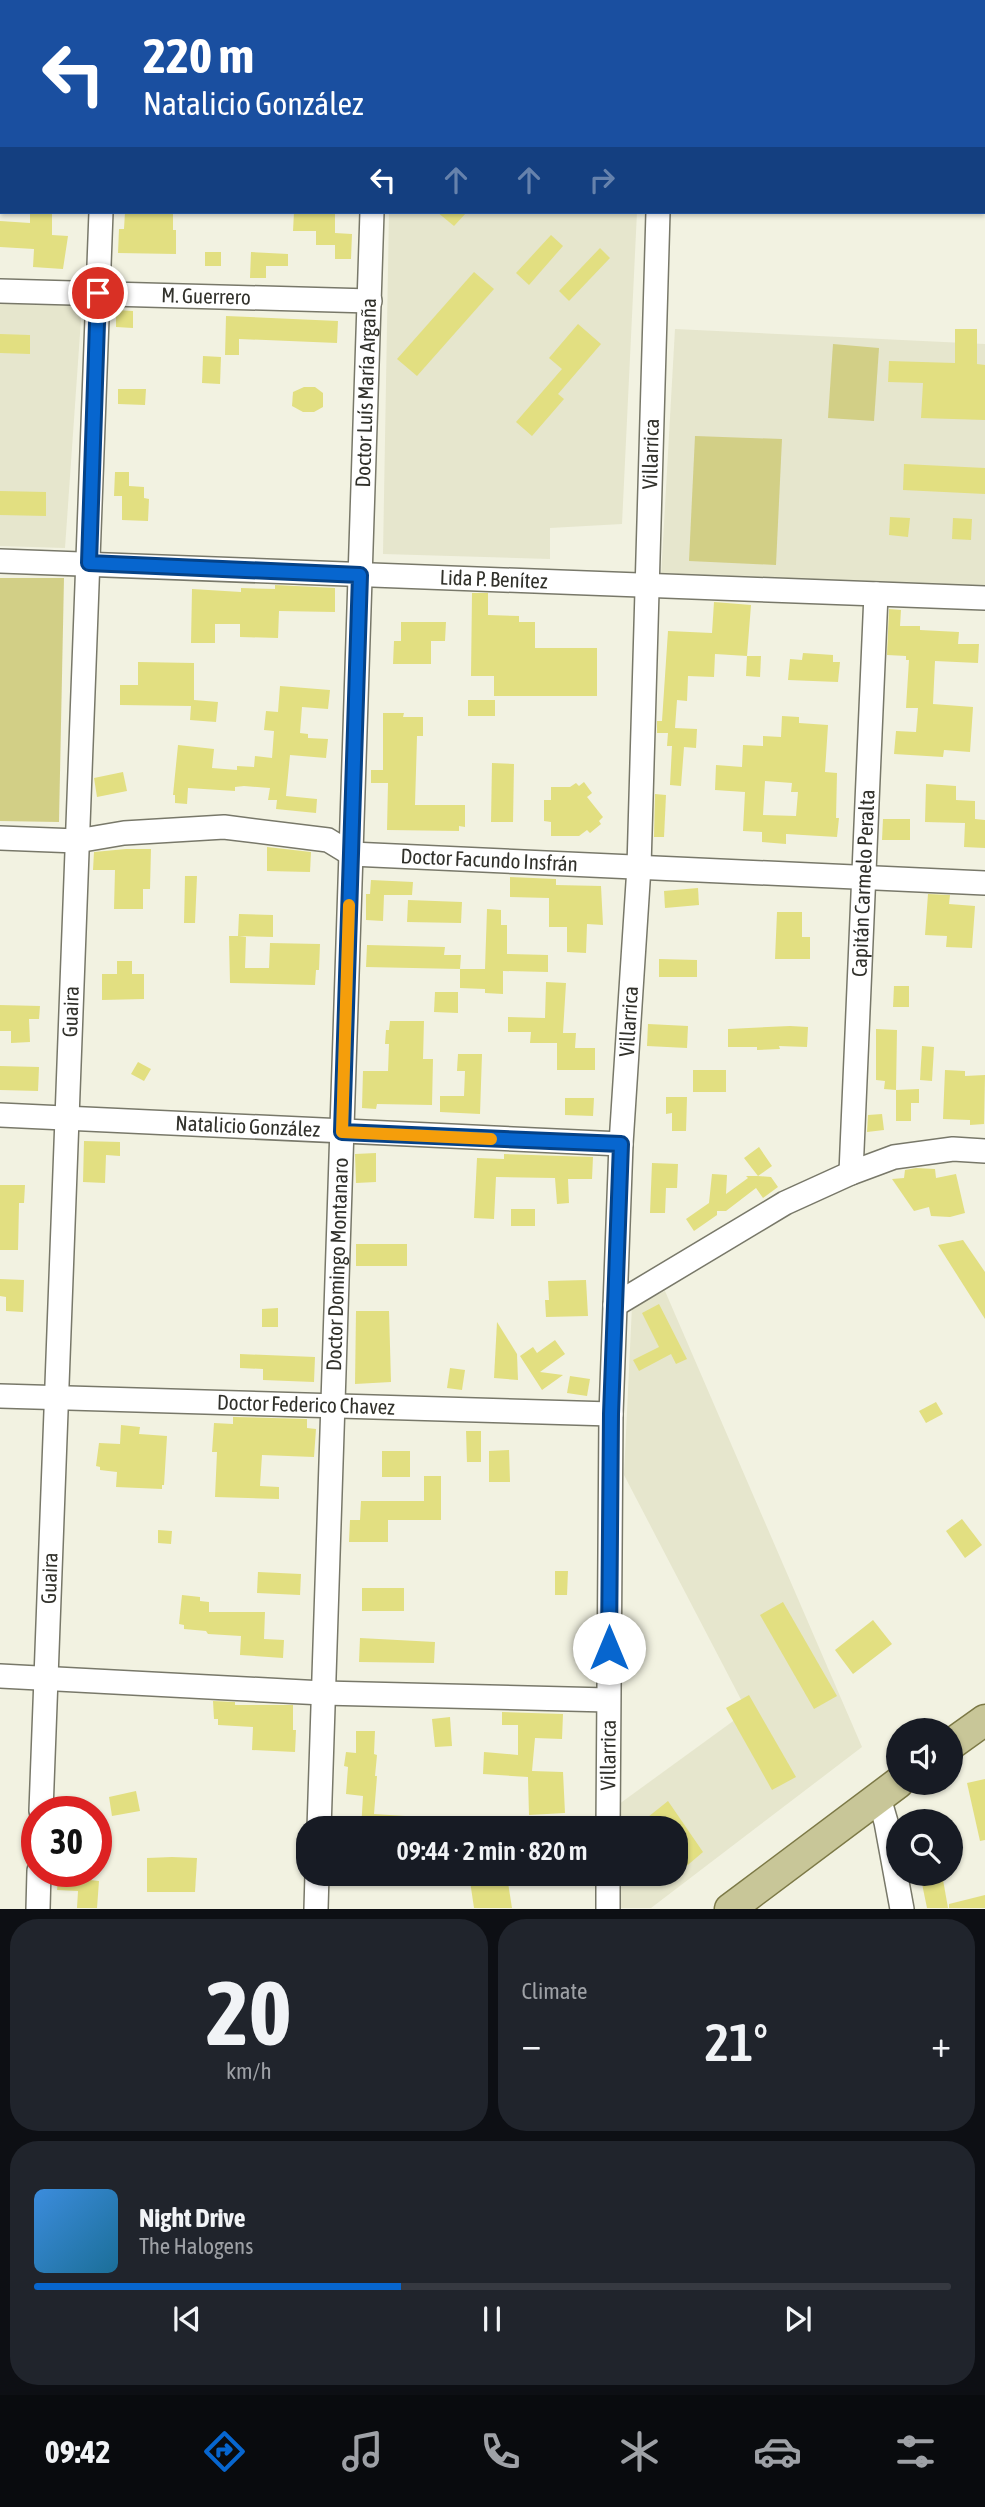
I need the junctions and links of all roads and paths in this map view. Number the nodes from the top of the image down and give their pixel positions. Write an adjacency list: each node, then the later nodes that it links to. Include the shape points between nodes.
1 (101, 214): 5 (street, Guaira)
2 (372, 214): 6 (street, Doctor Luís María Argaña)
3 (658, 214): 10 (street, Villarrica)
4 (0, 291): 5 (street, M. Guerrero)
5 (98, 293): 6 (street, M. Guerrero); 8 (street, Guaira)
6 (370, 301): 9 (street, Doctor Luís María Argaña)
7 (0, 561): 8 (street, Lida P. Benítez)
8 (89, 563): 9 (street, Lida P. Benítez); 14 (street, Guaira)
9 (360, 575): 10 (street, Lida P. Benítez); 15 (street, Doctor Domingo Montanaro)
10 (647, 585): 11 (street, Lida P. Benítez); 16 (street, Villarrica)
11 (876, 594): 12 (street, Lida P. Benítez); 17 (street, Capitán Carmelo Peralta)
12 (985, 598)
13 (0, 838): 14 (street, Doctor Facundo Insfrán)
14 (77, 841): 15 (street, Doctor Facundo Insfrán, via 124,833 224,827 328,839); 20 (street, Guaira)
15 (351, 854): 16 (street, Doctor Facundo Insfrán); 21 (street, Doctor Domingo Montanaro)
16 (639, 867): 17 (street, Doctor Facundo Insfrán); 22 (street, Villarrica)
17 (864, 878): 18 (street, Doctor Facundo Insfrán); 24 (street, Capitán Carmelo Peralta)
18 (985, 883)
19 (0, 1115): 20 (street, Natalicio González)
20 (66, 1117): 21 (street, Natalicio González); 27 (street, Guaira)
21 (342, 1132): 22 (street, Natalicio González); 28 (street, Doctor Domingo Montanaro)
22 (621, 1144): 25 (street, Villarrica)
23 (985, 1151): 24 (street, via 953,1149 894,1157)
24 (851, 1173): 25 (street, via 785,1203)
25 (615, 1306): 29 (street, Villarrica)
26 (0, 1396): 27 (street, Doctor Federico Chavez)
27 (56, 1398): 28 (street, Doctor Federico Chavez); 31 (street, Guaira)
28 (333, 1406): 29 (street, Doctor Federico Chavez); 32 (street, Doctor Domingo Montanaro)
29 (611, 1414): 33 (street, Villarrica)
30 (0, 1676): 31 (street)
31 (46, 1678): 32 (street); 38 (street, Guaira)
32 (323, 1693): 33 (street); 39 (street, Doctor Domingo Montanaro)
33 (608, 1700): 40 (street, Villarrica)
34 (985, 1720): 35 (main road)
35 (963, 1736)
36 (886, 1793): 47 (main road)
37 (889, 1795): 48 (street, via 886,1822)
38 (42, 1796)
39 (319, 1816)
40 (608, 1816)
41 (317, 1886): 45 (street)
42 (608, 1886): 46 (street)
43 (39, 1887): 44 (street)
44 (38, 1909)
45 (316, 1909)
46 (608, 1909)
47 (730, 1909)
48 (902, 1909)

